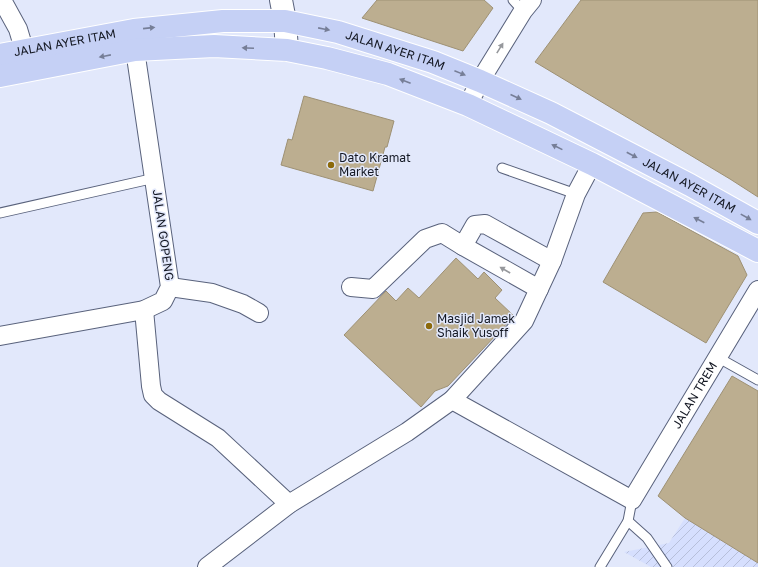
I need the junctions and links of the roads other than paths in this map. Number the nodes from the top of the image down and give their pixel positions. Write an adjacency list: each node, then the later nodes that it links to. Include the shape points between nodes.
1 (2, 0): 5 (street, via 18,29)
2 (281, 0): 4 (street)
3 (523, 4): 10 (street, one-way to 3)
4 (285, 21): 5 (main road, JALAN AYER ITAM, one-way to 4, via 134,30 223,21); 7 (street); 10 (main road, JALAN AYER ITAM, one-way to 10, via 338,32 433,62)
5 (24, 50): 8 (main road, JALAN AYER ITAM)
6 (135, 50): 7 (main road, JALAN AYER ITAM, one-way to 6, via 214,46); 9 (main road, JALAN AYER ITAM, one-way to 9); 14 (street, JALAN GOPENG)
7 (287, 50): 11 (main road, JALAN AYER ITAM, one-way to 7, via 388,74)
8 (0, 55)
9 (0, 76)
10 (480, 81): 11 (street); 17 (main road, JALAN AYER ITAM, one-way to 17, via 551,113)
11 (468, 105): 12 (main road, JALAN AYER ITAM, one-way to 11)
12 (592, 164): 15 (street); 19 (main road, JALAN AYER ITAM, one-way to 12)
13 (502, 168): 15 (lane)
14 (154, 178): 16 (lane); 21 (street, JALAN GOPENG)
15 (576, 194): 20 (street)
16 (0, 213)
17 (758, 223)
18 (463, 246): 20 (street, via 475,225 485,224); 22 (street, via 442,233 425,238 373,289); 23 (street, one-way to 18)
19 (758, 251)
20 (552, 260): 23 (street)
21 (170, 286): 25 (street, JALAN GOPENG, via 164,301); 26 (street, via 212,293 243,304)
22 (351, 287)
23 (539, 289): 30 (street, via 524,321)
24 (758, 290): 28 (street, JALAN TREM)
25 (144, 310): 27 (street, JALAN GOPENG); 32 (street, via 154,395 159,401 218,438)
26 (259, 313)
27 (0, 336)
28 (717, 357): 29 (lane); 31 (street, JALAN TREM)
29 (758, 380)
30 (452, 400): 31 (street); 32 (street, via 407,432)
31 (632, 500): 33 (lane)
32 (289, 504): 34 (street)
33 (628, 521): 35 (lane); 36 (lane, via 647,538)
34 (207, 567)
35 (600, 567)
36 (667, 567)

